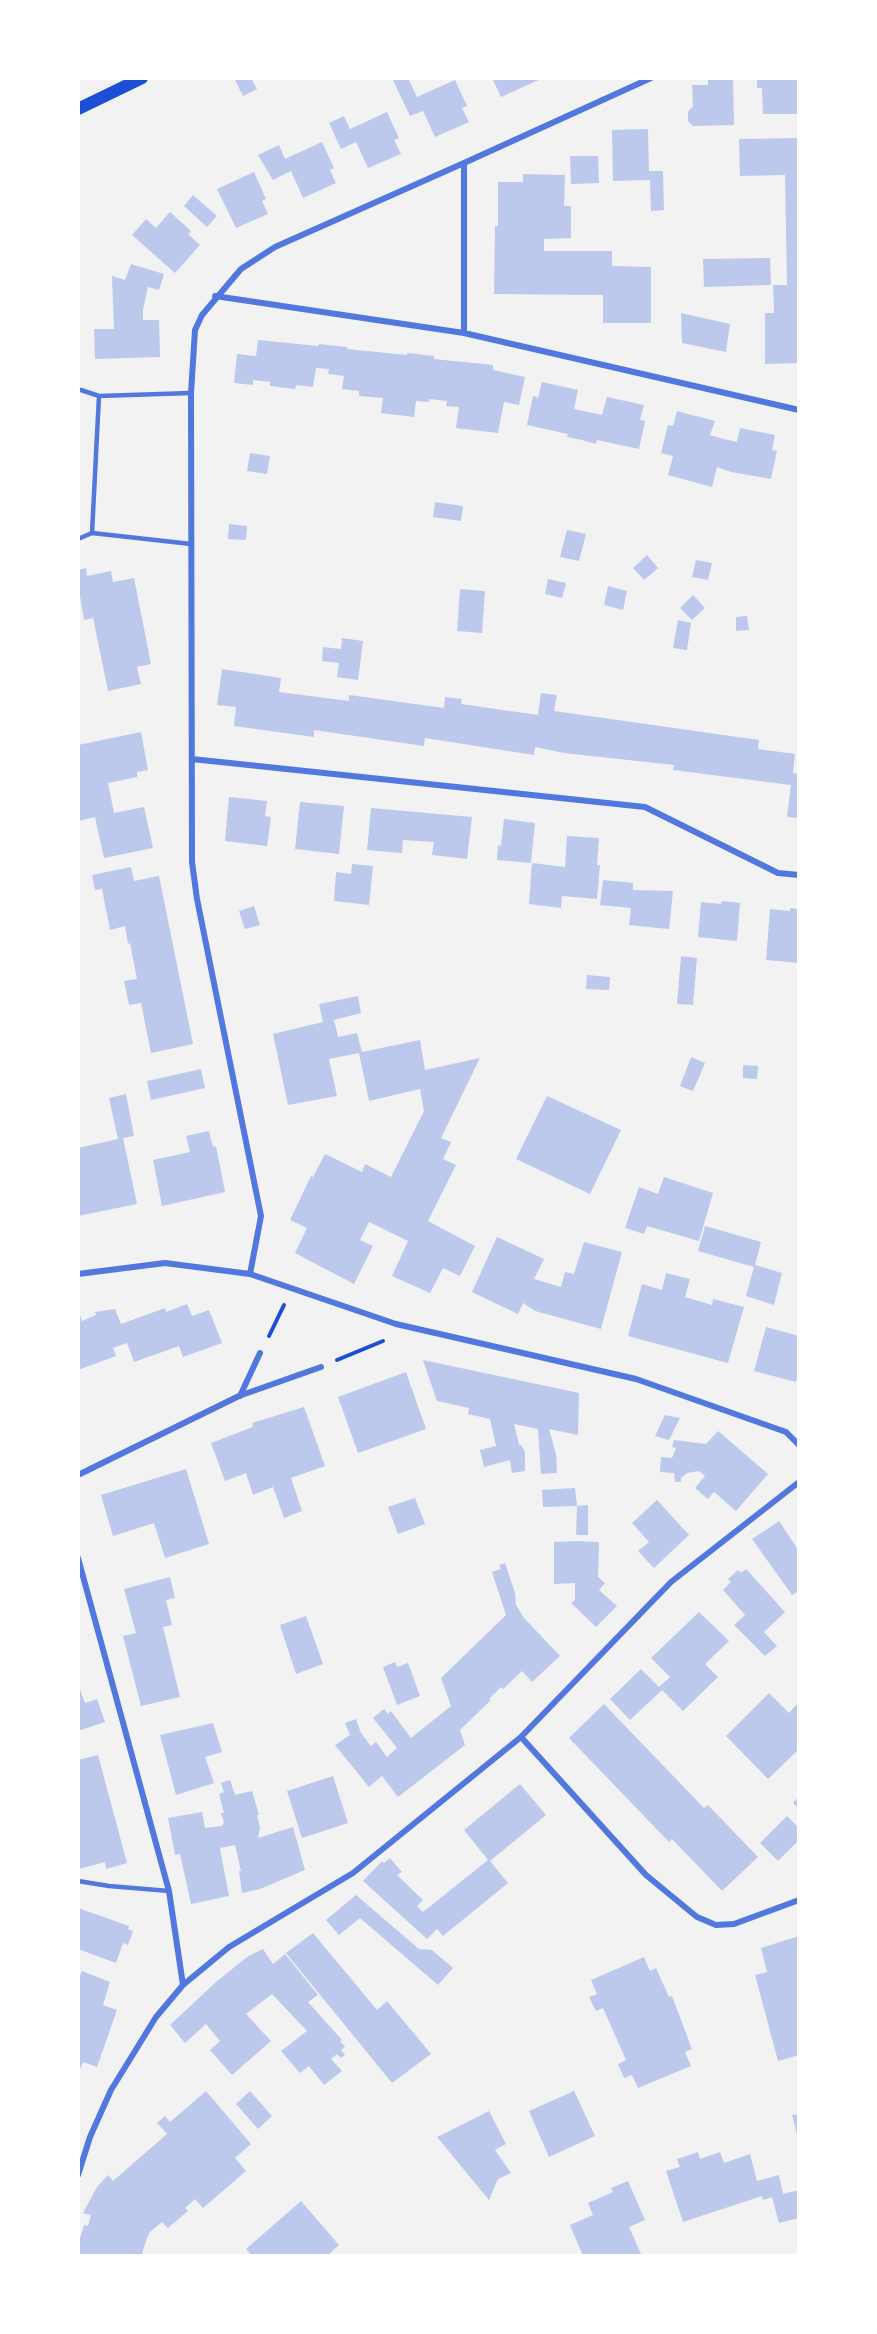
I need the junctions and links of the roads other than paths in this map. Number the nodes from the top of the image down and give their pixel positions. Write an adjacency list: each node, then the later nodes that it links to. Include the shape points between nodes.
1 (142, 78): 3 (main road)
2 (651, 78): 4 (street)
3 (78, 109)
4 (464, 163): 5 (street, via 275,247 240,269); 6 (street)
5 (215, 296): 6 (street); 8 (street, via 195,330)
6 (464, 333): 10 (street)
7 (81, 390): 9 (lane)
8 (191, 393): 9 (lane); 13 (street)
9 (99, 396): 11 (lane)
10 (799, 410)
11 (92, 533): 12 (lane); 13 (lane)
12 (78, 539)
13 (191, 544): 14 (street)
14 (192, 759): 15 (street, via 645,807 778,873); 17 (street, via 192,862 197,899 261,1216)
15 (799, 875)
16 (78, 1274): 17 (street, via 165,1263)
17 (250, 1274): 21 (street, via 396,1324 636,1379 786,1432)
18 (260, 1353): 20 (street)
19 (321, 1367): 20 (street)
20 (239, 1396): 22 (street)
21 (799, 1445)
22 (78, 1475)
23 (799, 1482): 25 (street, via 671,1582)
24 (78, 1558): 27 (street)
25 (521, 1737): 28 (street, via 646,1875 697,1917 716,1925 734,1924); 29 (street, via 353,1874 229,1947)
26 (78, 1881): 27 (lane)
27 (169, 1891): 29 (street)
28 (799, 1900)
29 (183, 1985): 30 (street, via 156,2017 117,2080 90,2137)
30 (78, 2175)

